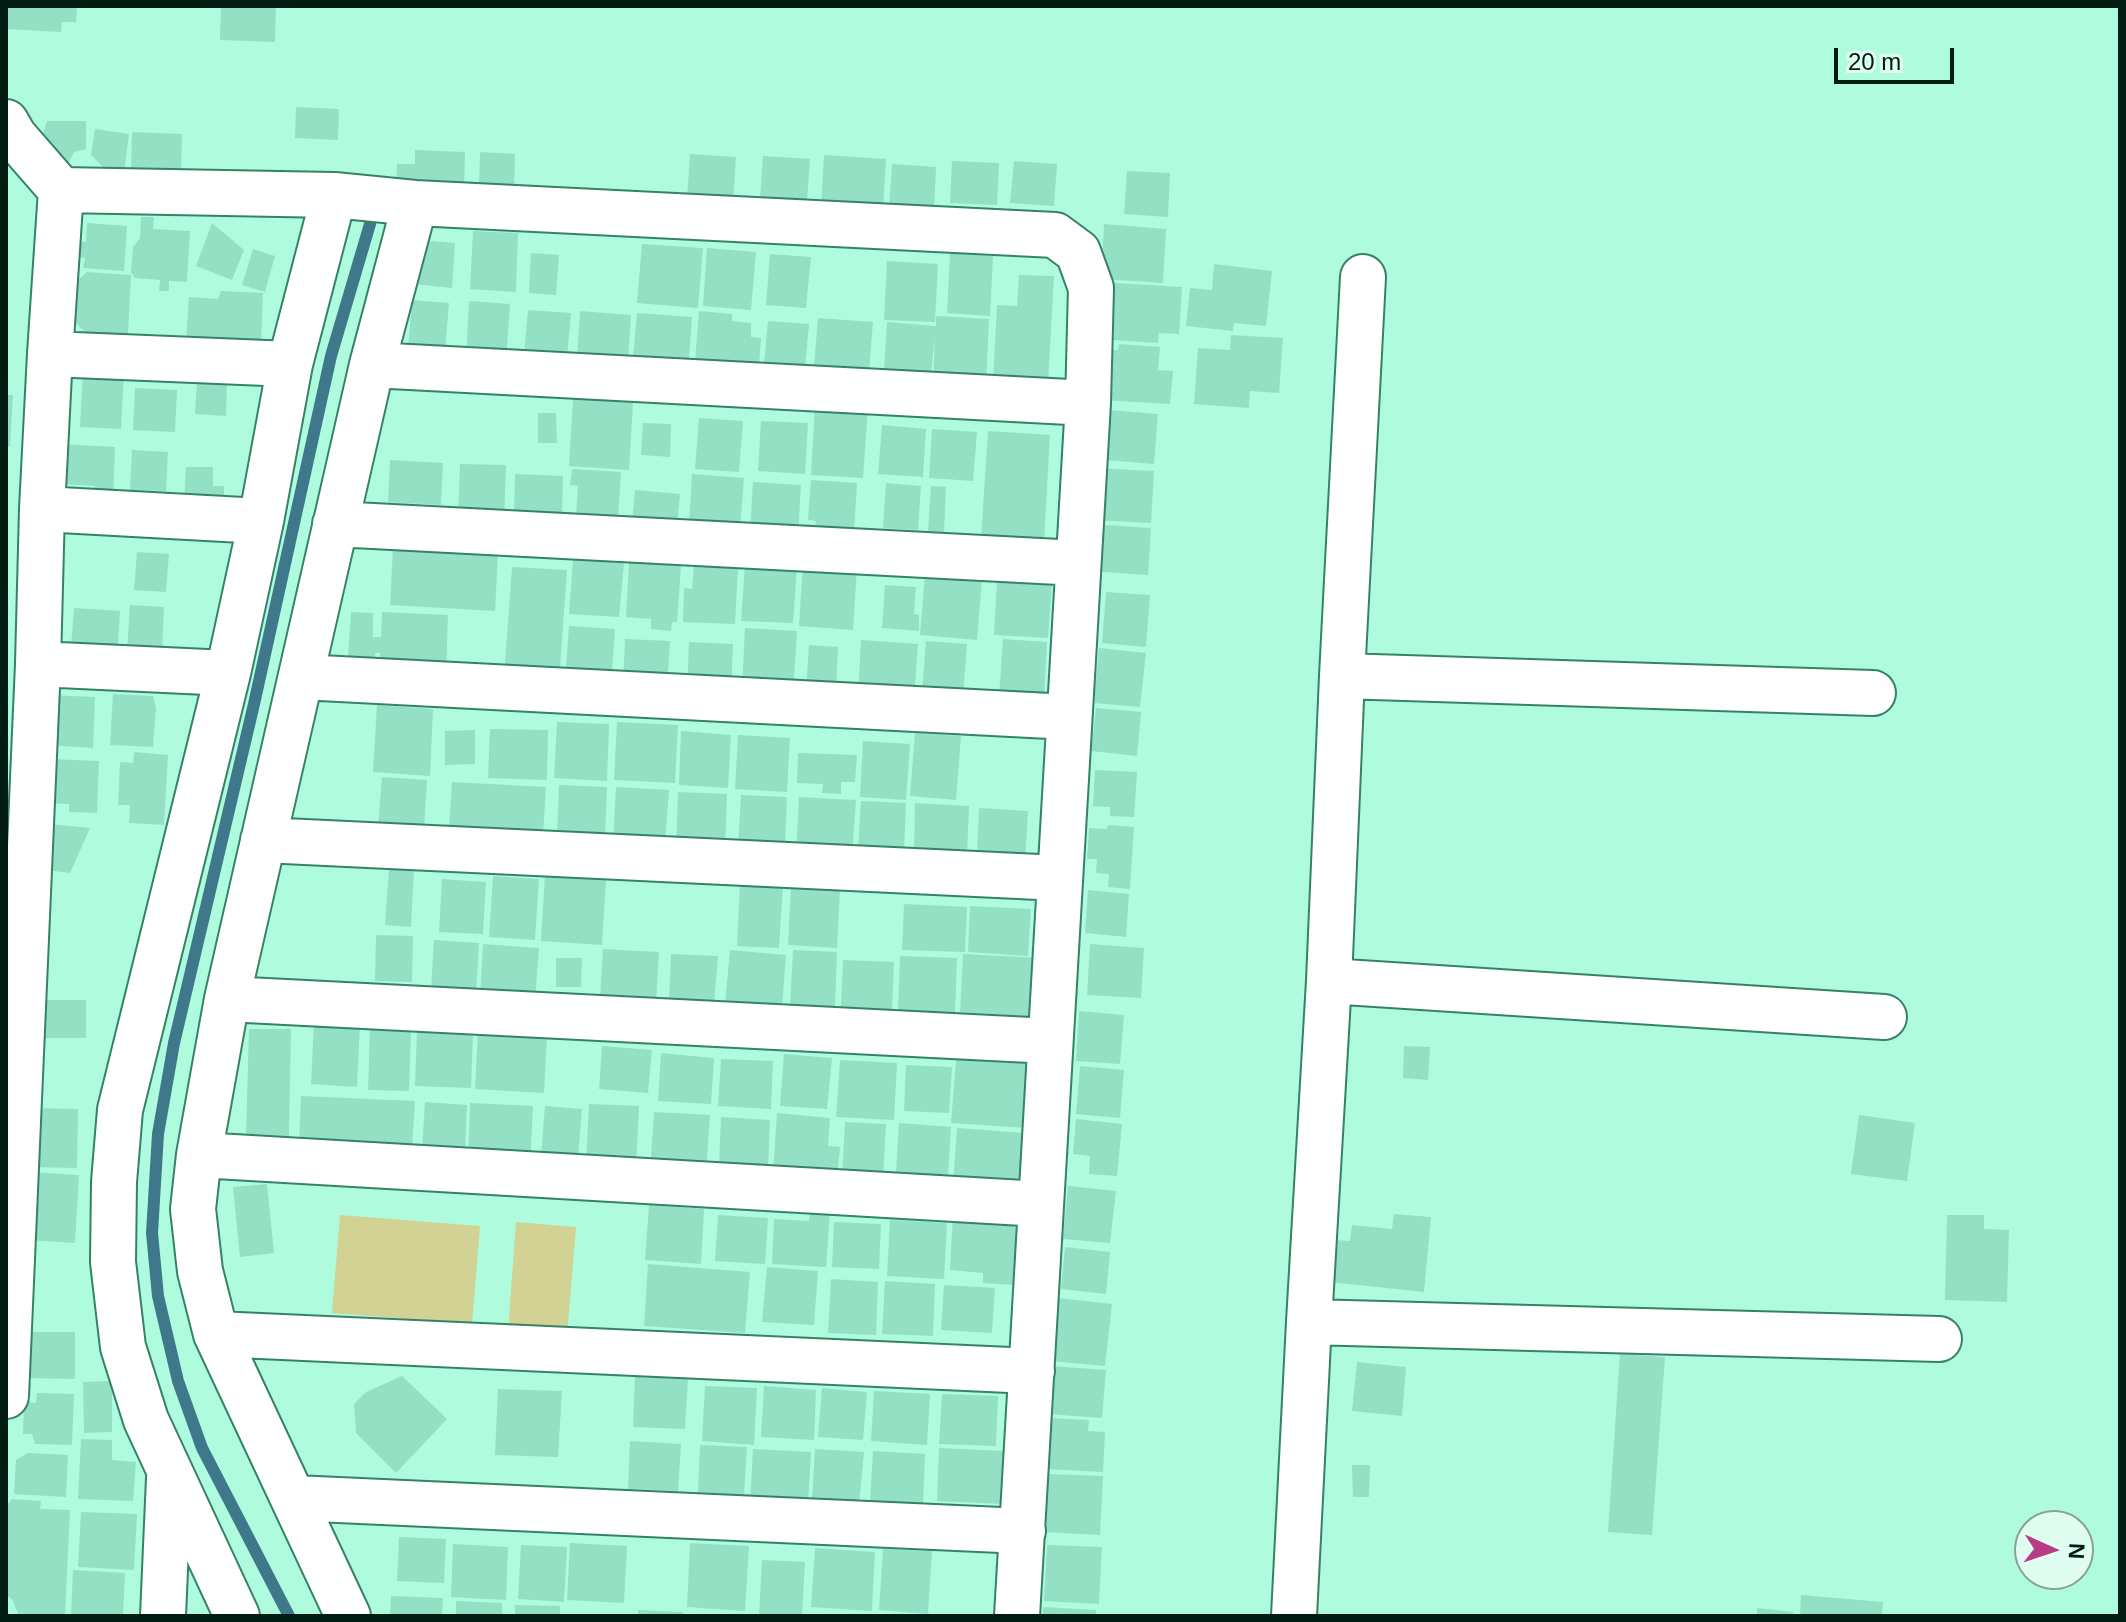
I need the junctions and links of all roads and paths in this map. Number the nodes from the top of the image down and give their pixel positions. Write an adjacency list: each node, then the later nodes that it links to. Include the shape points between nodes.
1 (6, 122): 2 (street)
2 (61, 190): 3 (street); 6 (street)
3 (334, 195): 4 (street); 7 (street)
4 (415, 203): 8 (street); 9 (street, via 1055,235 1078,252 1091,288)
5 (1363, 277): 16 (street)
6 (50, 354): 7 (street); 10 (street)
7 (290, 364): 11 (street)
8 (372, 365): 9 (street); 12 (street)
9 (1088, 403): 13 (street)
10 (42, 509): 11 (street); 14 (street)
11 (261, 521): 15 (street)
12 (335, 524): 13 (street); 17 (street)
13 (1078, 563): 19 (street)
14 (38, 664): 15 (street); 32 (street)
15 (228, 673): 33 (street, via 120,1110 114,1182 113,1262 123,1347 146,1420)
16 (1342, 676): 18 (street); 22 (street)
17 (301, 677): 19 (street); 20 (street)
18 (1873, 693)
19 (1069, 717): 21 (street)
20 (263, 840): 21 (street); 23 (street)
21 (1060, 878): 25 (street)
22 (1329, 981): 24 (street); 28 (street)
23 (227, 999): 25 (street); 26 (street)
24 (1884, 1017)
25 (1050, 1041): 27 (street)
26 (199, 1155): 27 (street); 29 (street, via 193,1209 200,1271)
27 (1041, 1204): 31 (street)
28 (1309, 1322): 30 (street); 40 (street)
29 (216, 1334): 31 (street); 34 (street)
30 (1939, 1339)
31 (1032, 1371): 35 (street)
32 (6, 1396)
33 (170, 1471): 36 (street); 37 (street)
34 (294, 1498): 35 (street); 38 (street)
35 (1023, 1531): 39 (street)
36 (163, 1616)
37 (237, 1616)
38 (348, 1616)
39 (1017, 1616)
40 (1294, 1616)

